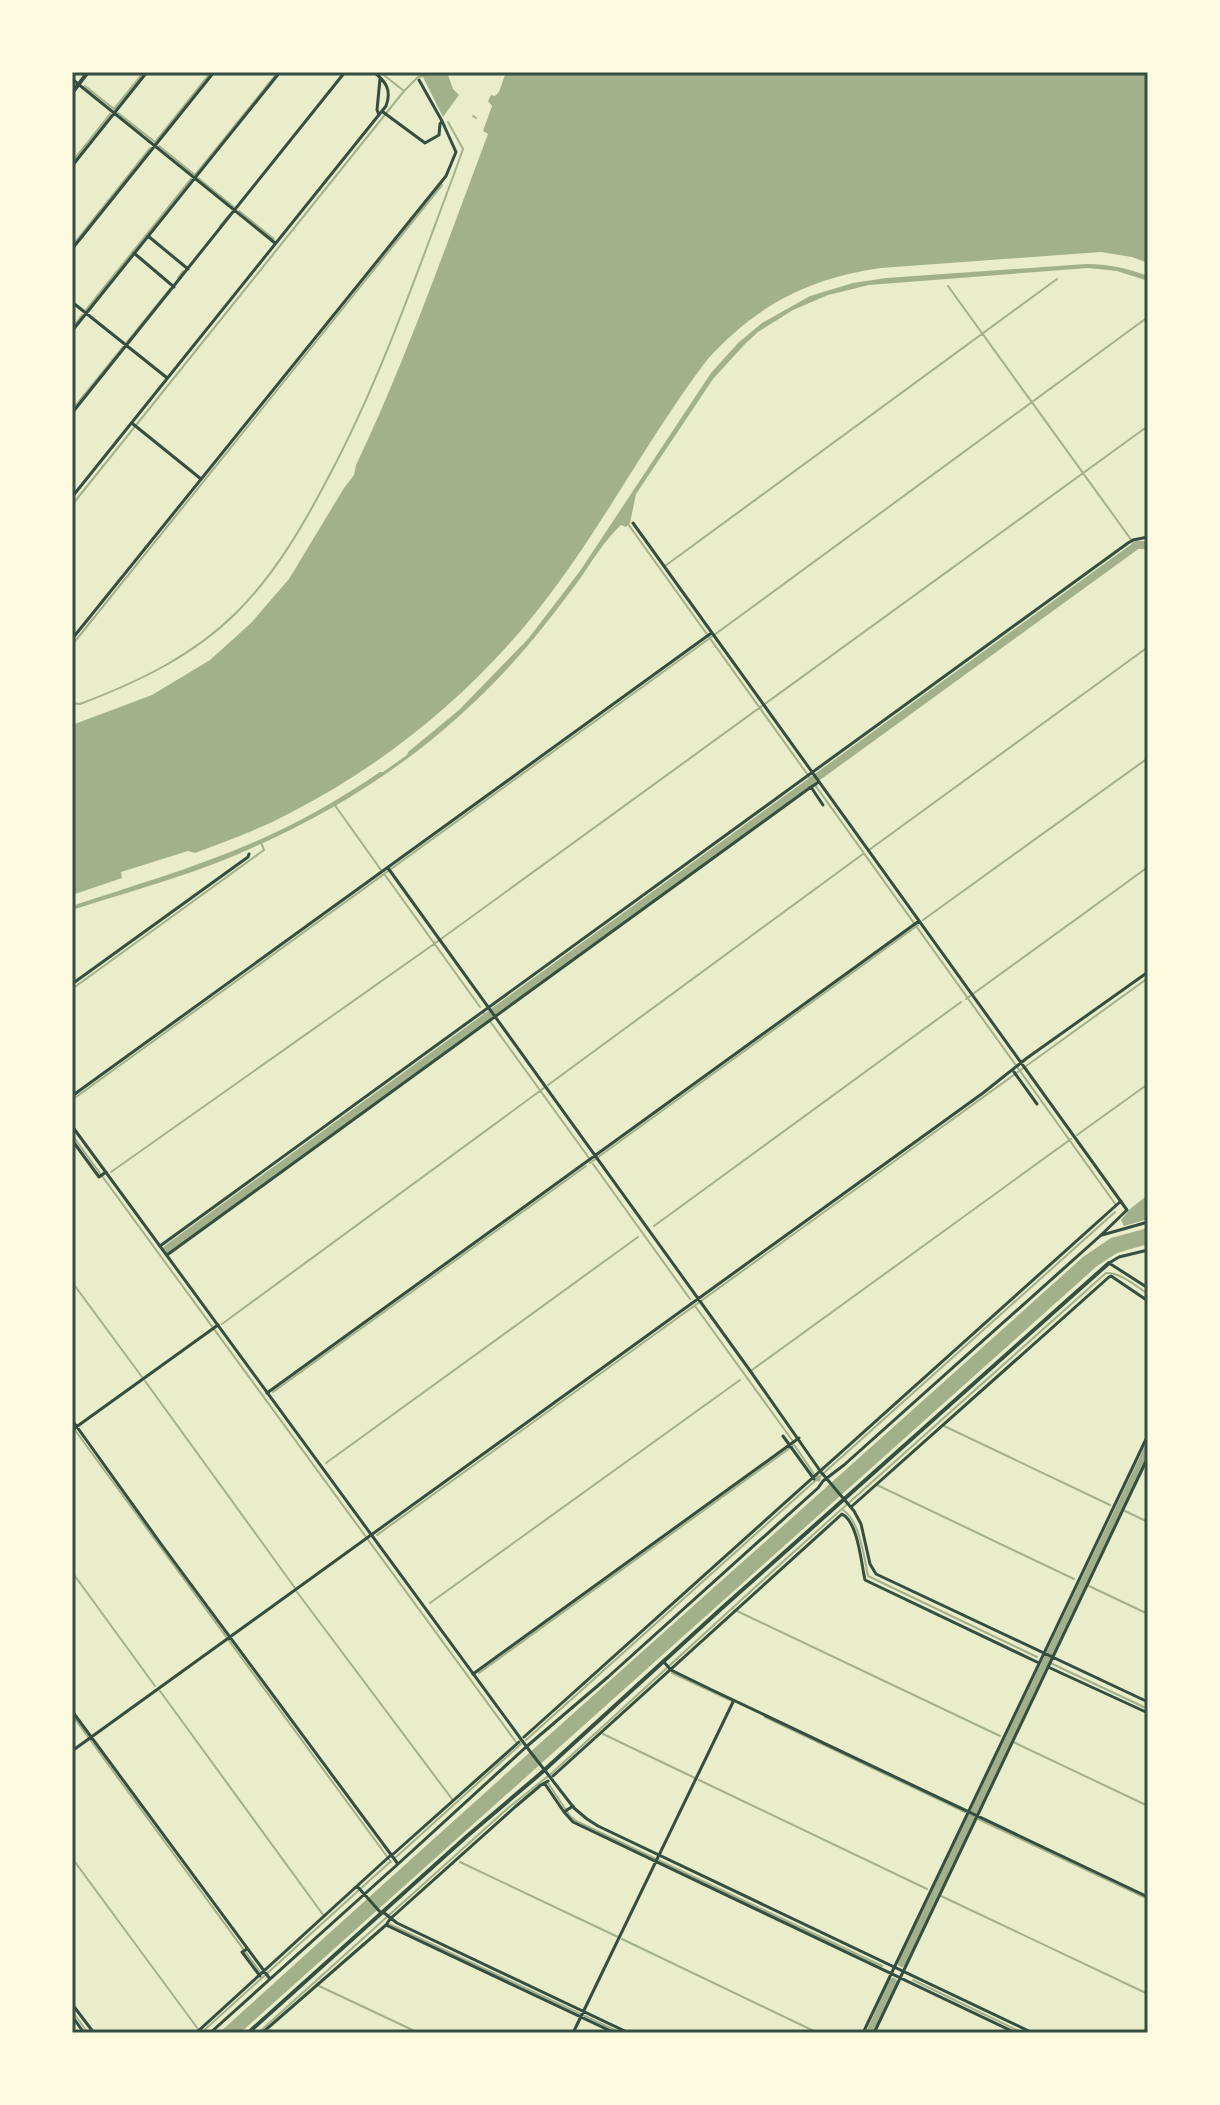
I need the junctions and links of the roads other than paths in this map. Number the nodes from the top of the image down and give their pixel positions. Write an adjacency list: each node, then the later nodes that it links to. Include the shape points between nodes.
1 (88, 72): 10 (main road)
2 (147, 72): 12 (street)
3 (214, 72): 15 (street)
4 (280, 72): 17 (street)
5 (345, 72): 18 (street)
6 (374, 72): 7 (street)
7 (381, 77): 13 (street, via 389,91); 13 (street, via 377,110)
8 (72, 79): 10 (street)
9 (419, 80): 14 (street)
10 (79, 84): 11 (main road); 12 (street)
11 (72, 93)
12 (114, 113): 15 (street); 16 (street)
13 (383, 113): 14 (street, via 425,143 439,135); 20 (street)
14 (442, 121): 32 (street, via 456,152 446,176)
15 (155, 146): 17 (street); 21 (street)
16 (72, 166)
17 (195, 178): 18 (street); 19 (street)
18 (235, 210): 20 (street); 23 (street)
19 (148, 236): 22 (street); 23 (street)
20 (275, 243): 29 (street)
21 (72, 249)
22 (134, 253): 24 (street); 26 (street)
23 (188, 269): 24 (street)
24 (174, 287): 28 (street)
25 (72, 302): 26 (street)
26 (86, 313): 27 (street); 28 (street)
27 (72, 331)
28 (126, 346): 29 (street); 30 (street)
29 (167, 378): 31 (street)
30 (72, 413)
31 (134, 425): 32 (street); 33 (street)
32 (201, 479): 37 (street)
33 (72, 497)
34 (633, 523): 36 (street)
35 (1148, 537): 38 (street, via 1132,541)
36 (711, 635): 38 (street); 42 (street)
37 (72, 639)
38 (810, 774): 39 (street); 46 (street)
39 (815, 784): 40 (street); 43 (street, via 869,850); 47 (street)
40 (823, 805)
41 (249, 854): 45 (street)
42 (387, 870): 46 (street); 50 (street)
43 (916, 923): 48 (street); 54 (street)
44 (1148, 972): 48 (street)
45 (72, 984)
46 (489, 1009): 47 (street); 59 (street)
47 (492, 1019): 54 (street); 61 (street)
48 (1023, 1066): 49 (street); 56 (street)
49 (1015, 1072): 51 (street); 64 (street)
50 (72, 1096)
51 (1037, 1104)
52 (72, 1126): 55 (street)
53 (72, 1140): 55 (street)
54 (593, 1158): 64 (street); 68 (street)
55 (103, 1175): 59 (street)
56 (1120, 1204): 58 (street, via 1125,1213); 75 (street)
57 (1148, 1222): 58 (street)
58 (1100, 1236): 75 (street)
59 (160, 1246): 61 (street)
60 (1148, 1250): 62 (street)
61 (167, 1255): 66 (street)
62 (1109, 1263): 63 (street); 67 (main road)
63 (1148, 1288)
64 (700, 1300): 73 (street); 81 (street)
65 (1148, 1301): 67 (street, via 1109,1277)
66 (215, 1327): 68 (street); 70 (street)
67 (973, 1392): 77 (main road); 77 (street, via 876,1485)
68 (267, 1393): 81 (street)
69 (72, 1420): 70 (street)
70 (74, 1429): 84 (street)
71 (1148, 1435): 78 (street)
72 (783, 1436): 73 (street)
73 (793, 1443): 75 (street); 76 (street); 90 (street)
74 (1148, 1457): 82 (street)
75 (825, 1476): 76 (street); 77 (street); 89 (street)
76 (814, 1479): 89 (street)
77 (847, 1502): 80 (street, via 859,1521); 88 (main road)
78 (1116, 1504): 79 (street); 82 (street)
79 (1123, 1507)
80 (858, 1535): 83 (street, via 876,1574); 83 (street, via 865,1580); 88 (street, via 842,1514)
81 (368, 1537): 84 (street); 90 (street)
82 (1084, 1580): 85 (street); 86 (street)
83 (923, 1602): 85 (street); 87 (street)
84 (228, 1638): 97 (street); 106 (street)
85 (1044, 1654): 86 (street); 87 (street)
86 (1050, 1661): 92 (street); 94 (street); 96 (street)
87 (1039, 1663): 96 (street)
88 (667, 1666): 91 (street); 101 (main road); 102 (street)
89 (604, 1672): 95 (street); 99 (street)
90 (473, 1674): 99 (street)
91 (734, 1700): 105 (street); 107 (street)
92 (1148, 1702)
93 (72, 1711): 97 (street)
94 (1148, 1713)
95 (524, 1737)
96 (1011, 1737): 105 (street); 105 (street)
97 (90, 1738): 100 (street); 116 (street)
98 (519, 1742): 106 (street)
99 (527, 1748): 101 (street); 106 (street)
100 (72, 1751)
101 (543, 1768): 103 (street); 112 (main road)
102 (553, 1776)
103 (573, 1806): 104 (street); 107 (street, via 592,1823)
104 (566, 1811): 107 (street, via 573,1822); 112 (street, via 546,1783 541,1785)
105 (973, 1813): 108 (street); 110 (street); 111 (street)
106 (392, 1858): 109 (street); 109 (street)
107 (657, 1858): 113 (street); 115 (street); 119 (street)
108 (932, 1889): 110 (street); 113 (street)
109 (361, 1891): 112 (street); 116 (street); 116 (street, via 324,1917)
110 (939, 1892): 114 (street)
111 (1148, 1897)
112 (385, 1918): 119 (street); 125 (main road); 126 (street)
113 (894, 1966): 114 (street); 115 (street)
114 (903, 1970): 117 (street); 133 (street)
115 (890, 1973): 117 (street); 130 (street)
116 (264, 1975): 123 (street); 124 (street)
117 (900, 1977): 131 (street); 132 (street)
118 (72, 2004): 122 (street)
119 (582, 2014): 127 (street); 128 (street); 129 (street)
120 (72, 2016): 121 (street)
121 (84, 2033)
122 (94, 2033)
123 (196, 2033)
124 (210, 2033)
125 (248, 2033)
126 (262, 2033)
127 (573, 2033)
128 (615, 2033)
129 (629, 2033)
130 (863, 2033)
131 (874, 2033)
132 (1016, 2033)
133 (1033, 2033)

